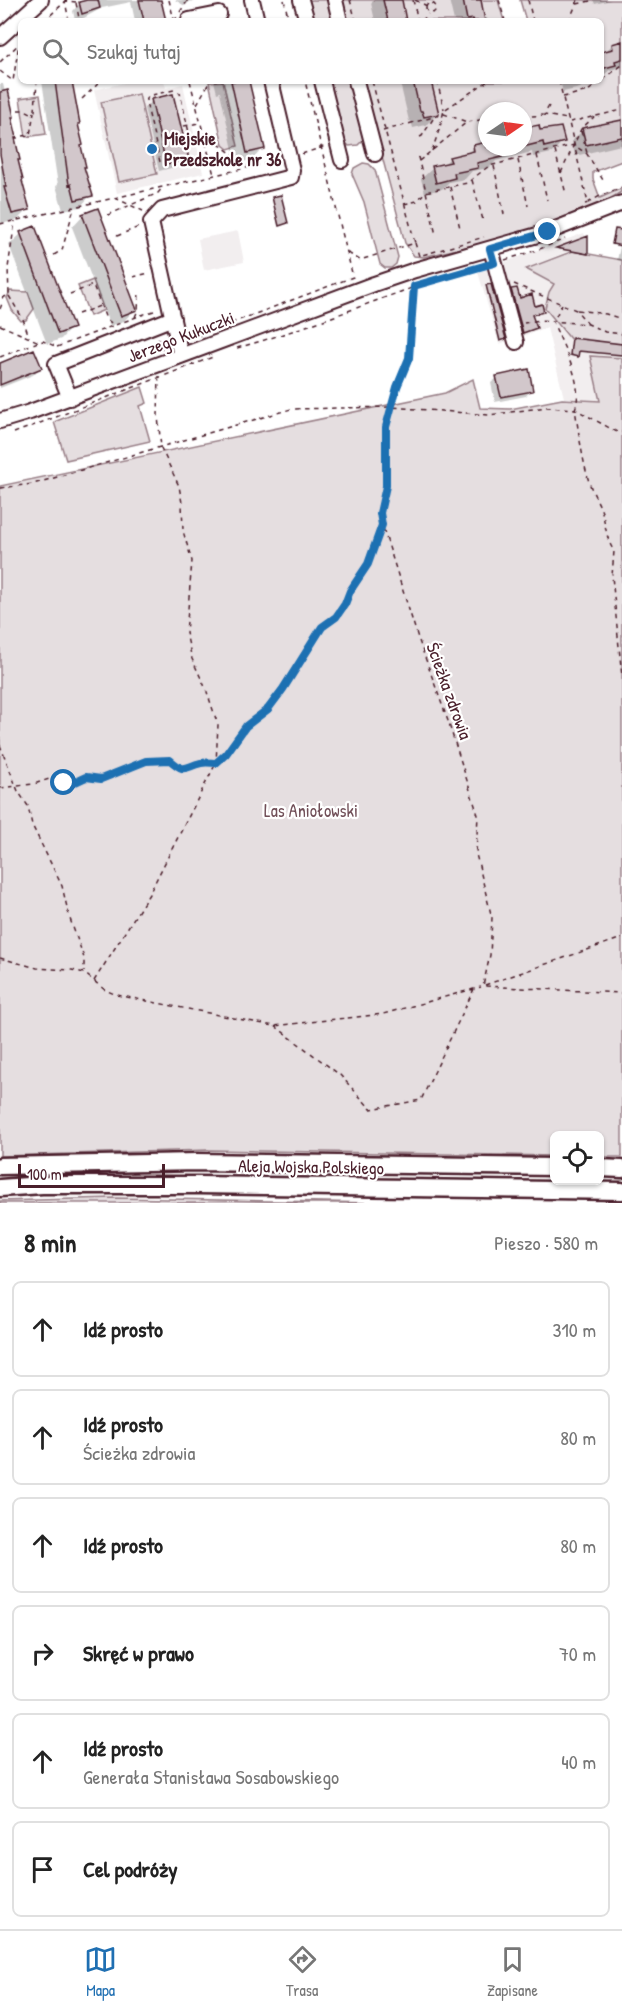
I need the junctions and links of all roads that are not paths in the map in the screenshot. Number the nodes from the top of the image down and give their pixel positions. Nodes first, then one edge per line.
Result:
1 (41, 0) edge
2 (252, 0) edge
3 (301, 0) edge
4 (335, 0) edge
5 (219, 14) dead end
6 (21, 18) edge
7 (199, 18) edge
8 (256, 18) edge
9 (305, 18) edge
10 (339, 18) edge
11 (18, 21) edge
12 (0, 37) edge
13 (273, 84) edge
14 (323, 84) edge
15 (357, 84) edge
16 (375, 154) dead end
17 (342, 160) dead end
18 (622, 203) edge
19 (492, 249) junction
20 (171, 313) junction
21 (516, 342) dead end
22 (180, 350) junction
23 (70, 398) junction
24 (0, 421) edge
25 (0, 1166) edge
26 (550, 1167) edge
27 (604, 1168) edge
28 (622, 1168) edge
29 (0, 1188) edge
30 (622, 1191) edge

1 - 6 street
2 - 8 street
3 - 9 street
4 - 10 street
5 - 7 street
11 - 12 street
13 - 20 street
14 - 17 street
15 - 16 street
18 - 19 street, Jerzego Kukuczki
19 - 21 street
19 - 22 street, Jerzego Kukuczki
20 - 22 street
20 - 23 street
22 - 23 street, Jerzego Kukuczki
23 - 24 street, Jerzego Kukuczki
25 - 26 main road, Aleja Wojska Polskiego
27 - 28 main road
29 - 30 main road, Aleja Wojska Polskiego

